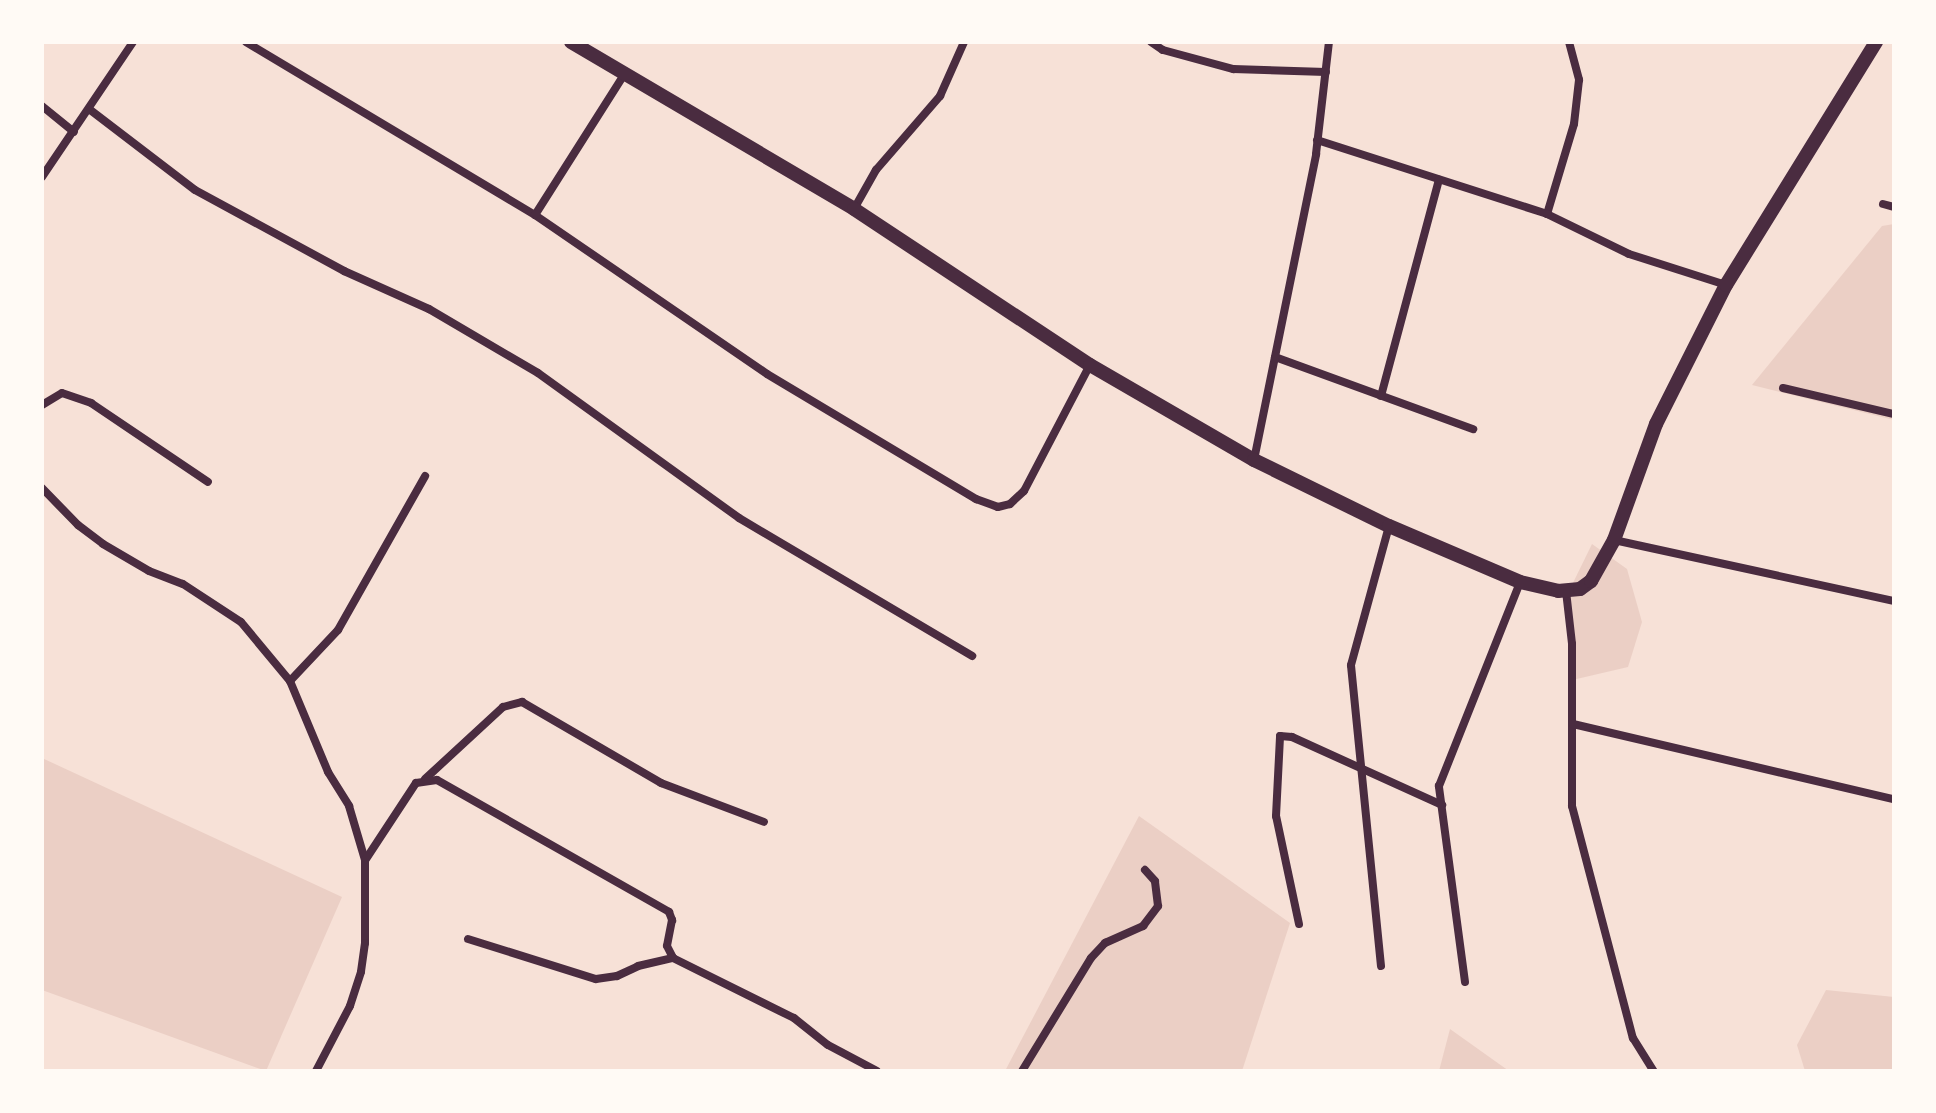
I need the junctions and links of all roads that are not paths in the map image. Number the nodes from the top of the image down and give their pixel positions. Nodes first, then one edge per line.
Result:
1 (133, 42) edge
2 (246, 42) edge
3 (571, 42) edge
4 (964, 42) edge
5 (1151, 42) edge
6 (1329, 42) edge
7 (1569, 42) edge
8 (1876, 42) edge
9 (1326, 72) junction
10 (625, 73) junction
11 (42, 106) edge
12 (89, 109) junction
13 (74, 132) junction
14 (1317, 140) junction
15 (42, 177) edge
16 (1439, 180) junction
17 (1883, 204) dead end
18 (1894, 207) edge
19 (854, 209) junction
20 (1547, 214) junction
21 (535, 215) junction
22 (1726, 285) junction
23 (1275, 357) junction
24 (1090, 365) junction
25 (1783, 388) dead end
26 (1381, 396) junction
27 (42, 405) edge
28 (1894, 414) edge
29 (1473, 429) dead end
30 (1254, 460) junction
31 (425, 476) dead end
32 (208, 482) dead end
33 (42, 488) edge
34 (1389, 526) junction
35 (1614, 540) junction
36 (1520, 582) junction
37 (1566, 591) junction
38 (1894, 601) edge
39 (972, 656) dead end
40 (290, 681) junction
41 (1573, 724) junction
42 (1361, 766) junction
43 (425, 779) junction
44 (1894, 799) edge
45 (1442, 805) junction
46 (764, 822) dead end
47 (365, 860) junction
48 (1145, 870) dead end
49 (1299, 924) dead end
50 (468, 939) dead end
51 (673, 958) junction
52 (1381, 966) dead end
53 (1465, 982) dead end
54 (316, 1071) edge
55 (877, 1071) edge
56 (1022, 1071) edge
57 (1654, 1071) edge

1 - 12 street
2 - 21 street
3 - 10 street
4 - 19 street
5 - 9 street
6 - 9 street
7 - 20 street
8 - 22 street
9 - 14 street
10 - 19 street
10 - 21 street
11 - 13 street
12 - 13 street
12 - 39 street
13 - 15 street
14 - 16 street
14 - 23 street
16 - 20 street
16 - 26 street
17 - 18 street
19 - 24 street
20 - 22 street
21 - 24 street
22 - 35 street
23 - 26 street
23 - 30 street
24 - 30 street
25 - 28 street
26 - 29 street
27 - 32 street
30 - 34 street
31 - 40 street
33 - 40 street
34 - 36 street
34 - 42 street
35 - 37 street
35 - 38 street
36 - 37 street
36 - 45 street
37 - 41 street
40 - 47 street
41 - 44 street
41 - 57 street
42 - 45 street
42 - 49 street
42 - 52 street
43 - 46 street
43 - 47 street
43 - 51 street
45 - 53 street
47 - 54 street
48 - 56 street
50 - 51 street
51 - 55 street

